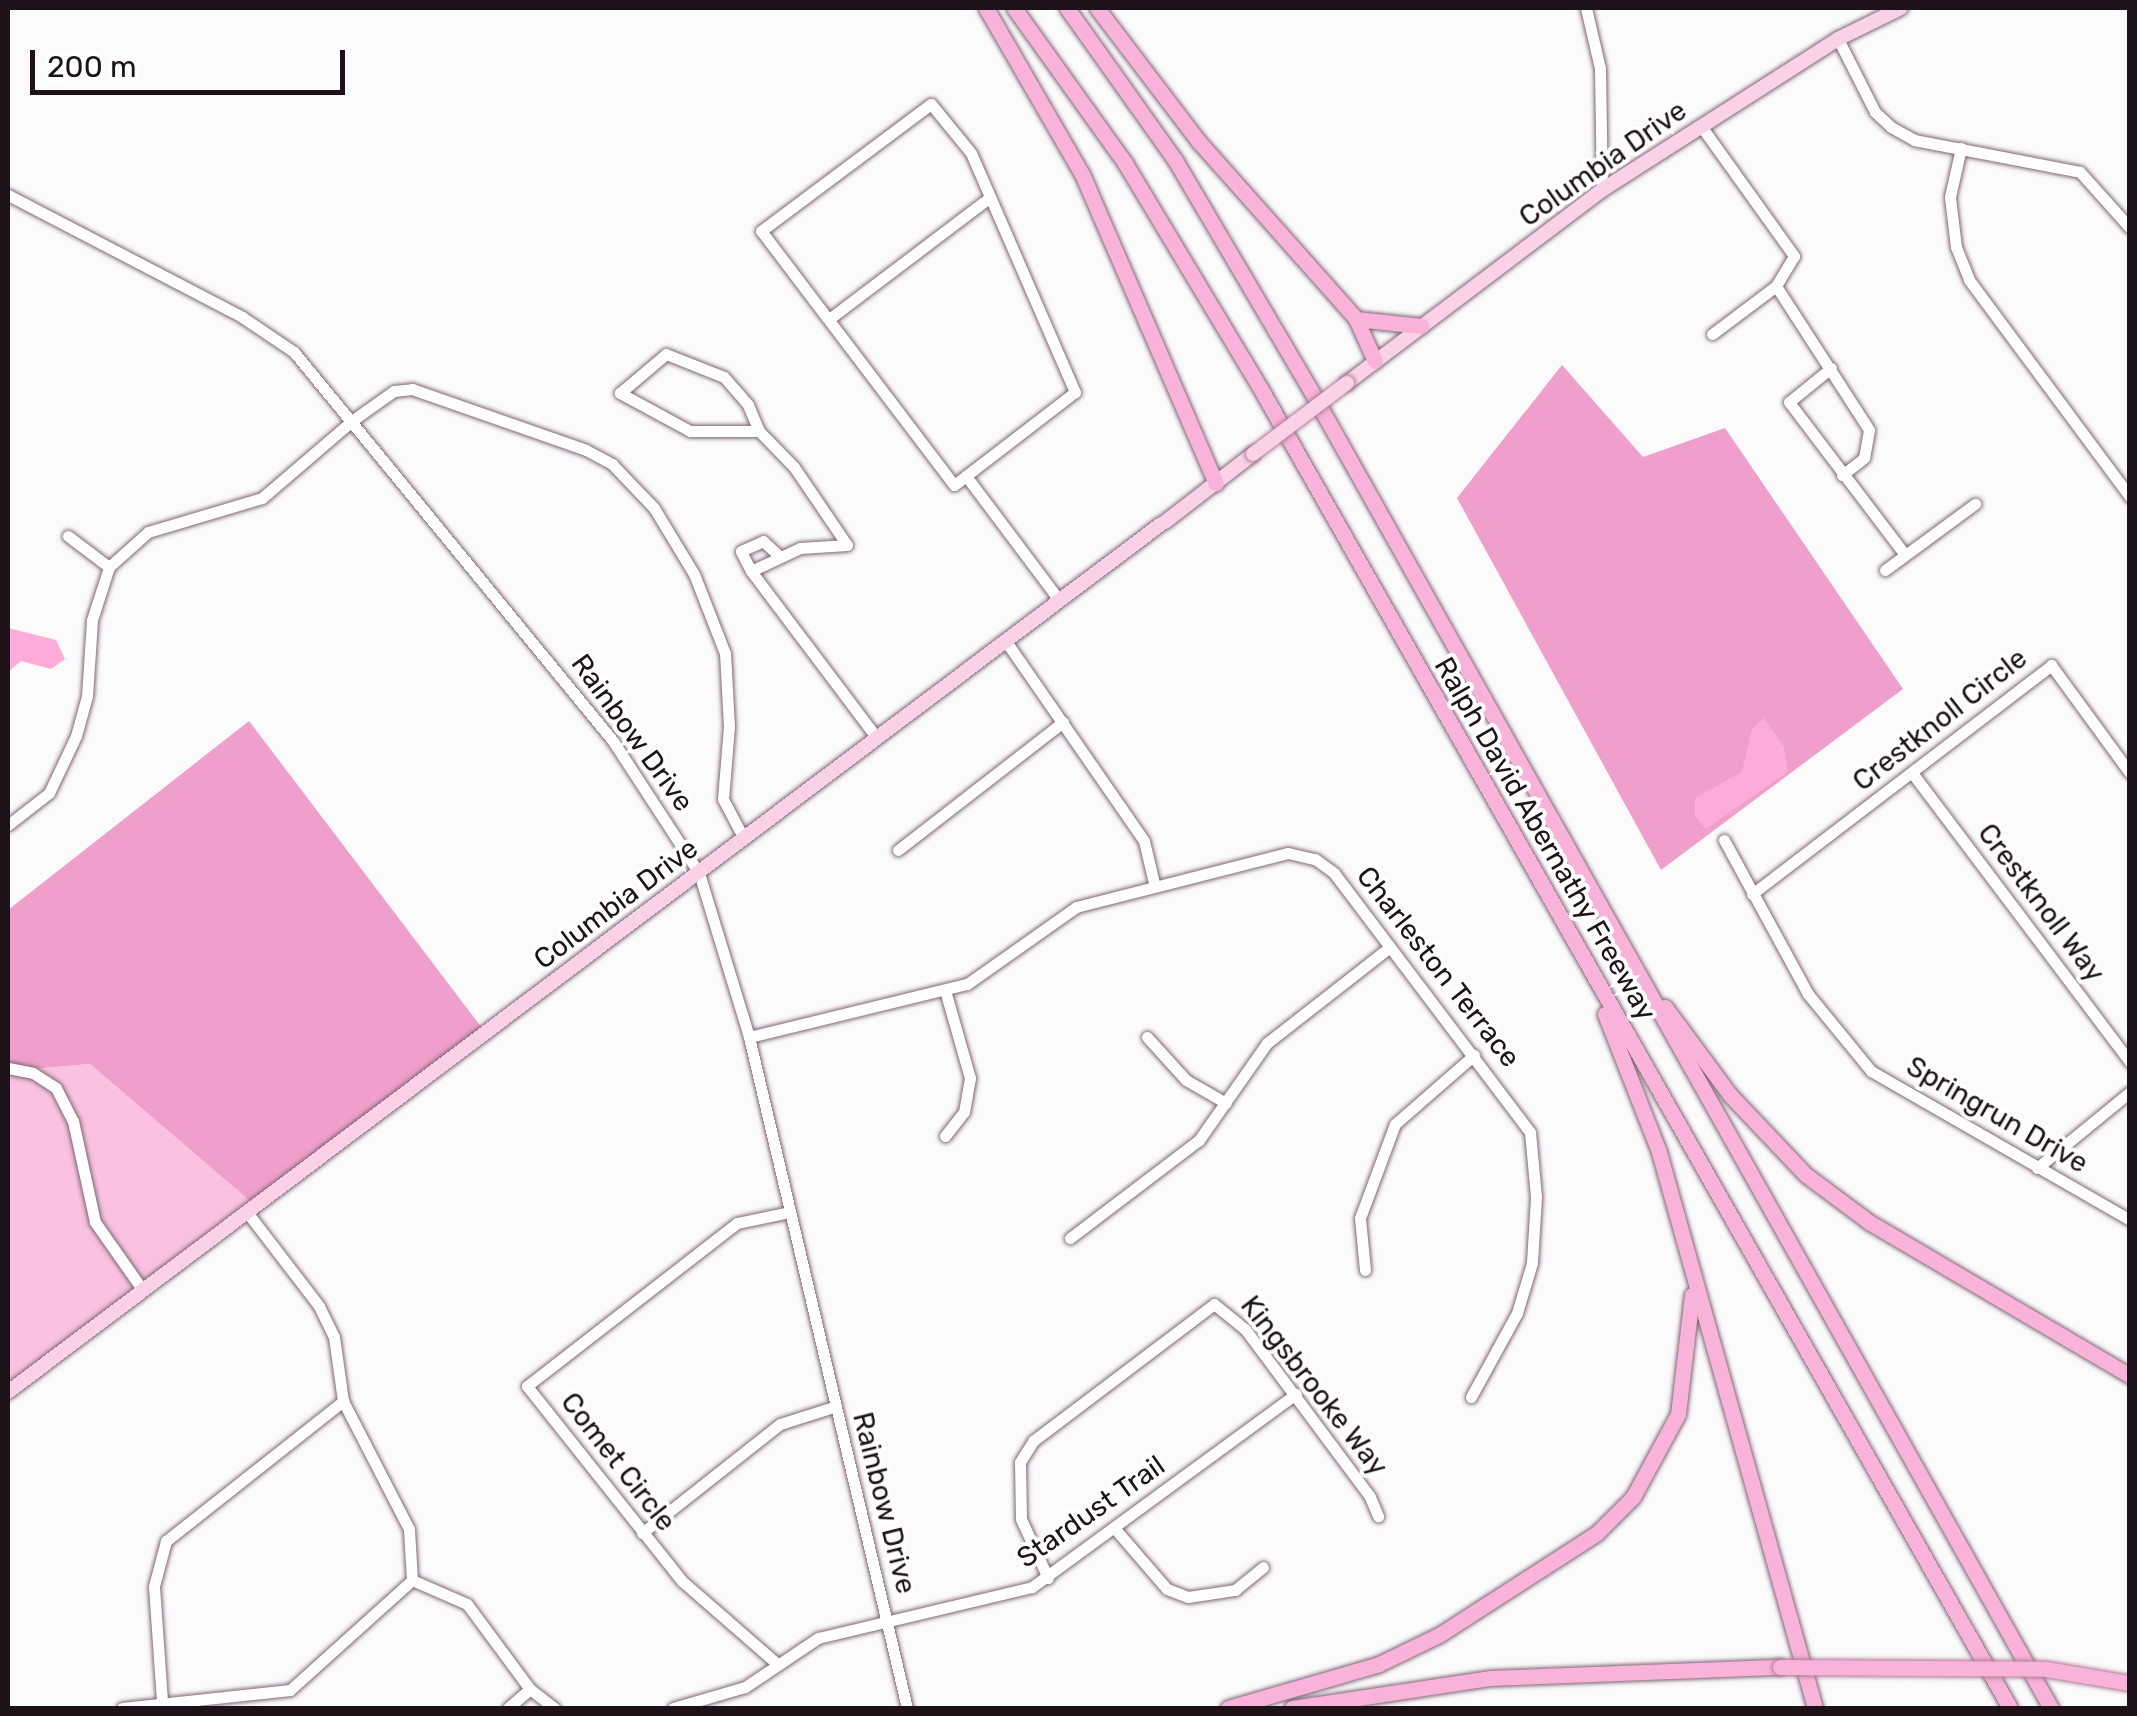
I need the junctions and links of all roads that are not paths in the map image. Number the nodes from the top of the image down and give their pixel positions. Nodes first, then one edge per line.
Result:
1 (986, 8) edge
2 (1014, 8) edge
3 (1067, 8) edge
4 (1097, 8) edge
5 (1586, 8) edge
6 (1900, 8) edge
7 (1838, 39) junction
8 (1701, 126) junction
9 (1961, 148) junction
10 (1602, 190) junction
11 (8, 195) edge
12 (989, 198) junction
13 (2130, 228) edge
14 (1776, 286) junction
15 (1356, 319) junction
16 (828, 320) junction
17 (1422, 326) junction
18 (1712, 334) dead end
19 (1375, 361) junction
20 (1831, 368) junction
21 (352, 420) junction
22 (759, 431) junction
23 (966, 476) junction
24 (1842, 476) junction
25 (1216, 484) junction
26 (2130, 497) edge
27 (1975, 504) dead end
28 (68, 536) dead end
29 (778, 555) junction
30 (1905, 555) junction
31 (108, 567) junction
32 (1885, 570) dead end
33 (751, 571) junction
34 (1059, 600) junction
35 (1005, 640) junction
36 (1064, 722) junction
37 (876, 736) junction
38 (2130, 773) edge
39 (1912, 774) junction
40 (1490, 793) junction
41 (8, 826) edge
42 (743, 838) junction
43 (1724, 840) dead end
44 (898, 850) dead end
45 (699, 873) junction
46 (1154, 883) junction
47 (1752, 894) junction
48 (1390, 947) junction
49 (1627, 956) junction
50 (945, 990) junction
51 (1147, 1036) dead end
52 (749, 1037) junction
53 (1474, 1054) junction
54 (2130, 1062) edge
55 (8, 1068) edge
56 (2130, 1092) edge
57 (1226, 1104) junction
58 (945, 1136) dead end
59 (2037, 1168) junction
60 (246, 1212) junction
61 (790, 1212) junction
62 (2130, 1220) edge
63 (1070, 1238) dead end
64 (1686, 1251) junction
65 (1366, 1270) dead end
66 (142, 1289) junction
67 (2130, 1376) edge
68 (8, 1392) edge
69 (1296, 1394) junction
70 (1471, 1397) dead end
71 (343, 1401) junction
72 (834, 1407) junction
73 (1378, 1516) dead end
74 (1116, 1530) junction
75 (642, 1533) junction
76 (1263, 1567) dead end
77 (1048, 1578) junction
78 (412, 1580) junction
79 (887, 1618) junction
80 (775, 1662) junction
81 (2130, 1683) edge
82 (530, 1689) junction
83 (162, 1701) junction
84 (122, 1708) edge
85 (508, 1708) edge
86 (554, 1708) edge
87 (673, 1708) edge
88 (906, 1708) edge
89 (1228, 1708) edge
90 (1292, 1708) edge
91 (1815, 1708) edge
92 (2010, 1708) edge
93 (2051, 1708) edge

1 - 25 highway
2 - 40 highway, Ralph David Abernathy Freeway
3 - 49 highway, Ralph David Abernathy Freeway
4 - 15 highway
5 - 10 street
6 - 7 main road, Columbia Drive
7 - 8 main road, Columbia Drive
7 - 9 street
8 - 10 main road, Columbia Drive
8 - 14 street
9 - 13 street
9 - 26 street
10 - 17 main road, Columbia Drive
11 - 21 street, Rainbow Drive
12 - 16 street
12 - 16 street
12 - 23 street
14 - 18 street
14 - 20 street
15 - 17 highway
15 - 19 highway
16 - 23 street
17 - 19 main road, Columbia Drive
19 - 25 main road, Columbia Drive, bridge
20 - 24 street
20 - 24 street
21 - 31 street
21 - 42 street
21 - 45 street, Rainbow Drive
22 - 22 street
22 - 29 street
23 - 34 street
24 - 30 street
25 - 34 main road, Columbia Drive
27 - 30 street
28 - 31 street
29 - 33 street
29 - 33 street
30 - 32 street
31 - 41 street
33 - 37 street
34 - 35 main road, Columbia Drive
35 - 36 street
35 - 37 main road, Columbia Drive
36 - 44 street
36 - 46 street
37 - 42 main road, Columbia Drive
38 - 39 street, Crestknoll Circle
39 - 47 street, Crestknoll Circle
39 - 54 street, Crestknoll Way
40 - 64 highway
40 - 92 highway, Ralph David Abernathy Freeway
42 - 45 main road, Columbia Drive
43 - 47 street, Springrun Drive
45 - 52 street, Rainbow Drive
45 - 60 main road, Columbia Drive
46 - 48 street, Charleston Terrace
46 - 50 street, Charleston Terrace
47 - 59 street, Springrun Drive
48 - 53 street, Charleston Terrace
48 - 57 street
49 - 67 highway
49 - 93 highway, Ralph David Abernathy Freeway
50 - 52 street, Charleston Terrace
50 - 58 street
51 - 57 street
52 - 61 street, Rainbow Drive
53 - 65 street
53 - 70 street, Charleston Terrace
55 - 66 street
56 - 59 street
57 - 63 street
59 - 62 street, Springrun Drive
60 - 66 main road, Columbia Drive
60 - 71 street
61 - 72 street, Rainbow Drive
61 - 75 street, Comet Circle
64 - 89 highway
64 - 91 highway
66 - 68 main road, Columbia Drive
69 - 73 street, Kingsbrooke Way
69 - 74 street, Stardust Trail
69 - 77 street, Kingsbrooke Way
71 - 78 street
71 - 83 street
72 - 75 street
72 - 79 street, Rainbow Drive
74 - 76 street
74 - 77 street, Stardust Trail
75 - 80 street, Comet Circle
77 - 79 street, Stardust Trail
78 - 82 street
78 - 83 street
79 - 80 street, Stardust Trail
79 - 88 street, Rainbow Drive
80 - 87 street, Stardust Trail
81 - 90 highway, bridge
82 - 85 street
82 - 86 street
83 - 84 street

